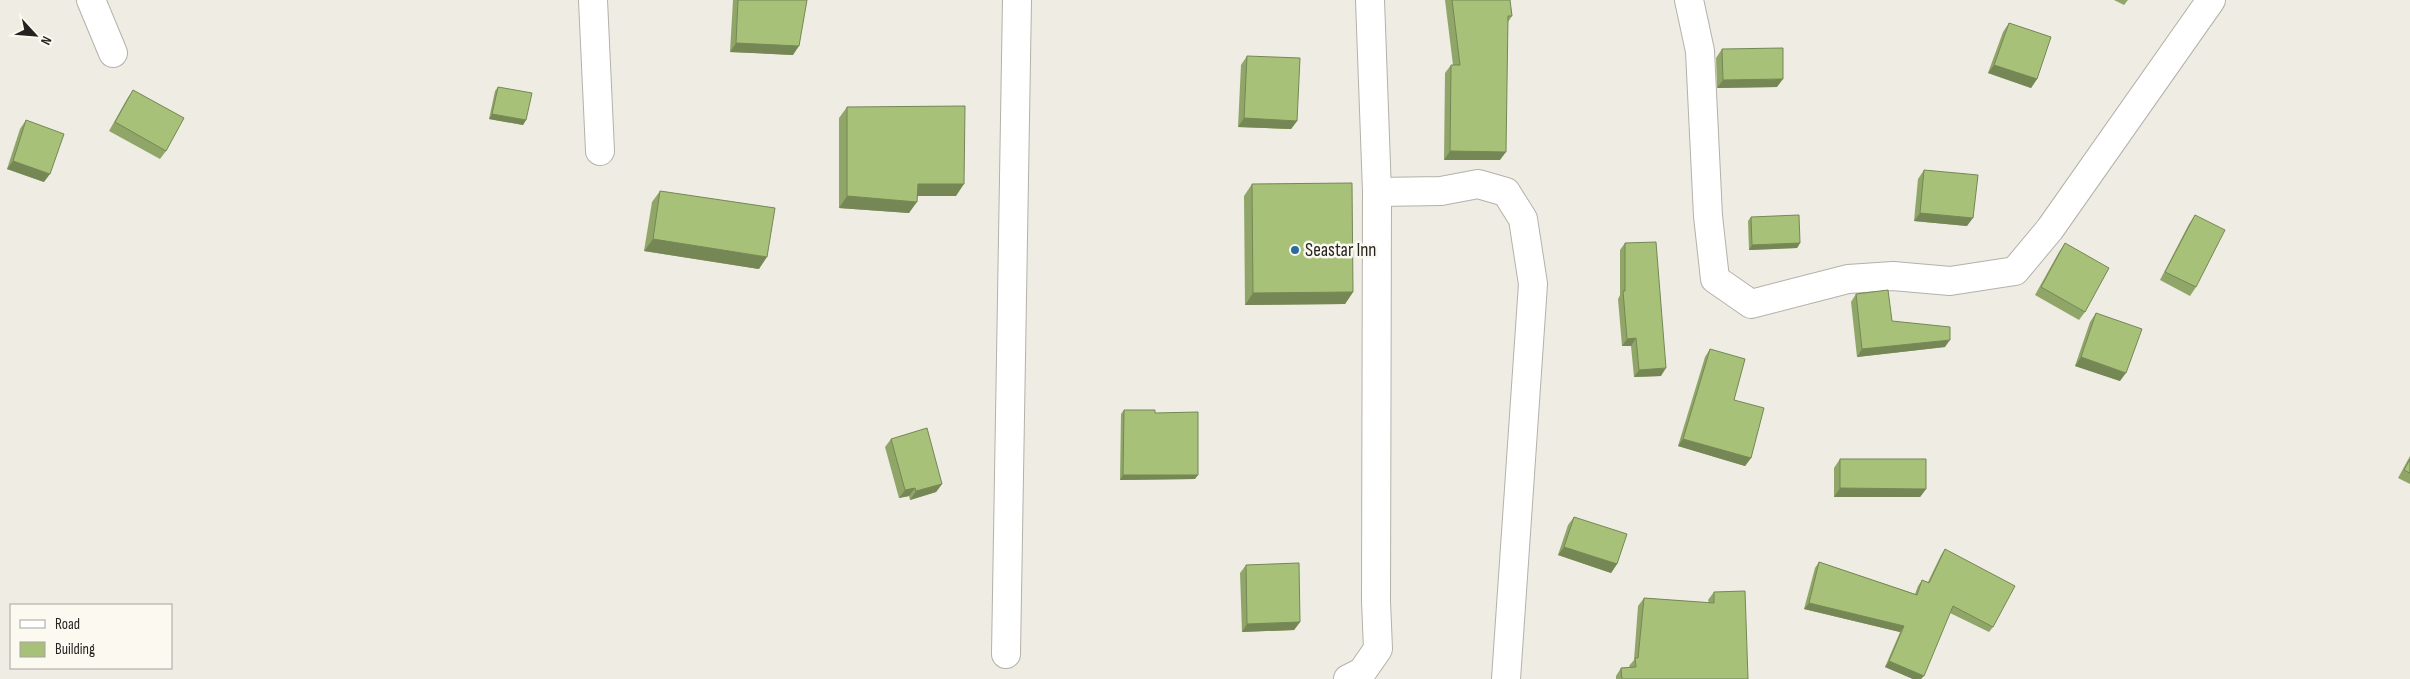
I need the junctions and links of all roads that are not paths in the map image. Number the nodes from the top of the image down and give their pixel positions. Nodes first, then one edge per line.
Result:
1 (91, 0) edge
2 (593, 0) edge
3 (1017, 0) edge
4 (1370, 0) edge
5 (1689, 0) edge
6 (2211, 0) edge
7 (114, 53) dead end
8 (600, 151) dead end
9 (1377, 192) junction
10 (1006, 654) dead end
11 (1348, 679) edge
12 (1506, 679) edge

1 - 7 street
2 - 8 street
3 - 10 street
4 - 9 street
5 - 6 street
9 - 11 street
9 - 12 street

